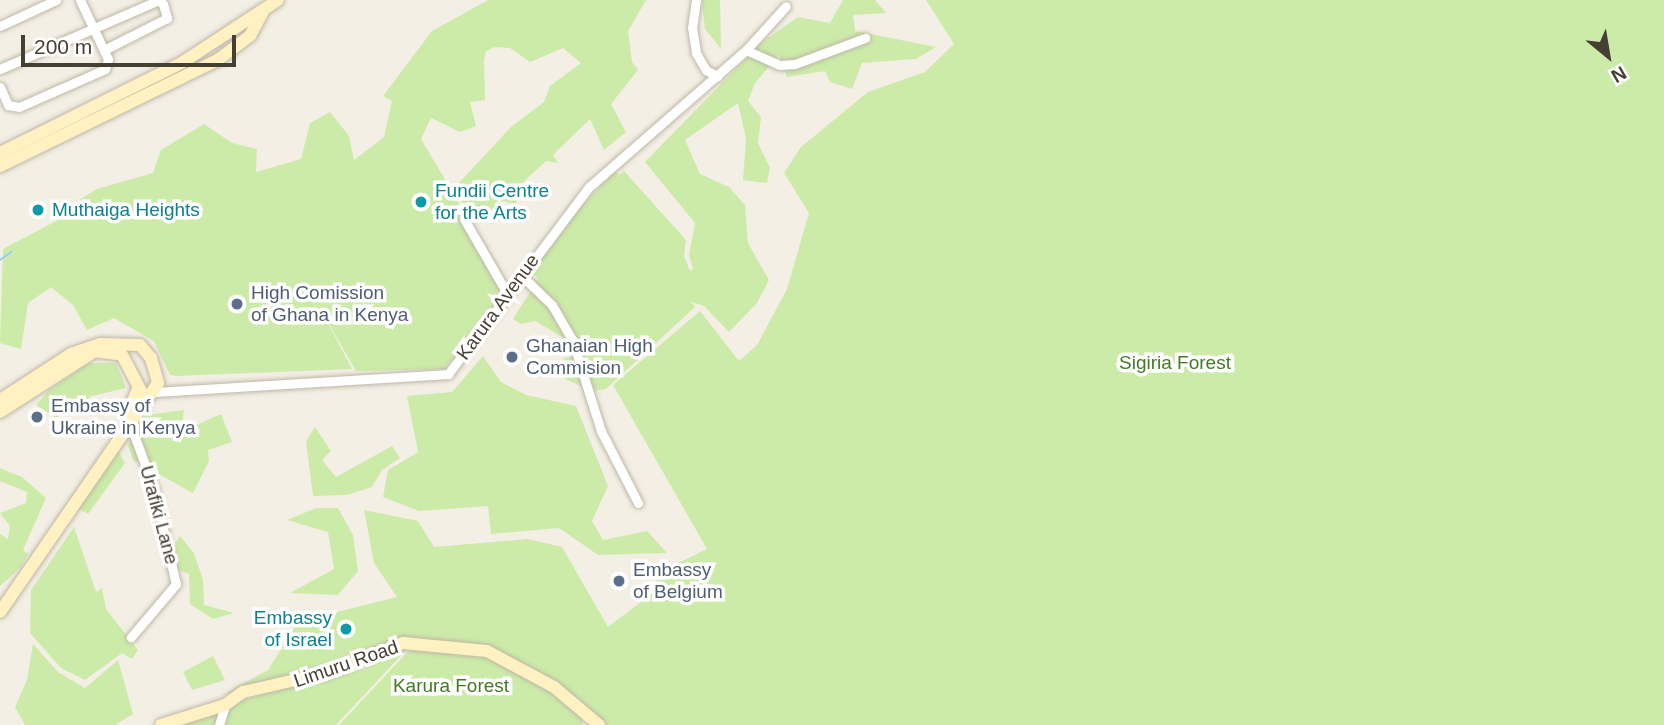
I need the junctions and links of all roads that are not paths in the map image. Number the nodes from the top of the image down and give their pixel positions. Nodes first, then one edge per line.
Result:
1 (56, 0) edge
2 (80, 0) edge
3 (278, 0) edge
4 (696, 0) edge
5 (786, 6) dead end
6 (263, 13) junction
7 (0, 26) edge
8 (93, 28) junction
9 (865, 38) dead end
10 (104, 50) junction
11 (743, 53) junction
12 (0, 69) edge
13 (717, 76) junction
14 (0, 88) edge
15 (0, 153) edge
16 (0, 166) edge
17 (464, 219) dead end
18 (521, 275) junction
19 (508, 295) junction
20 (149, 386) junction
21 (0, 400) edge
22 (0, 412) edge
23 (129, 421) junction
24 (638, 503) dead end
25 (0, 603) edge
26 (0, 612) edge
27 (131, 637) dead end
28 (225, 705) junction
29 (595, 724) edge
30 (161, 725) edge
31 (219, 725) edge

1 - 7 street
2 - 8 street
3 - 6 main road
4 - 13 street
5 - 11 street, Karura Avenue
6 - 15 main road
6 - 16 main road
8 - 10 street
8 - 10 street
8 - 12 street
9 - 11 street
10 - 14 street
11 - 13 street, Karura Avenue
13 - 18 street, Karura Avenue
17 - 19 street
18 - 19 street, Karura Avenue
18 - 24 street
19 - 20 street, Karura Avenue
20 - 21 main road
20 - 22 main road
20 - 23 main road
20 - 25 main road
23 - 26 main road
23 - 27 street, Urafiki Lane
28 - 29 main road, Limuru Road
28 - 30 main road, Limuru Road
28 - 31 street

